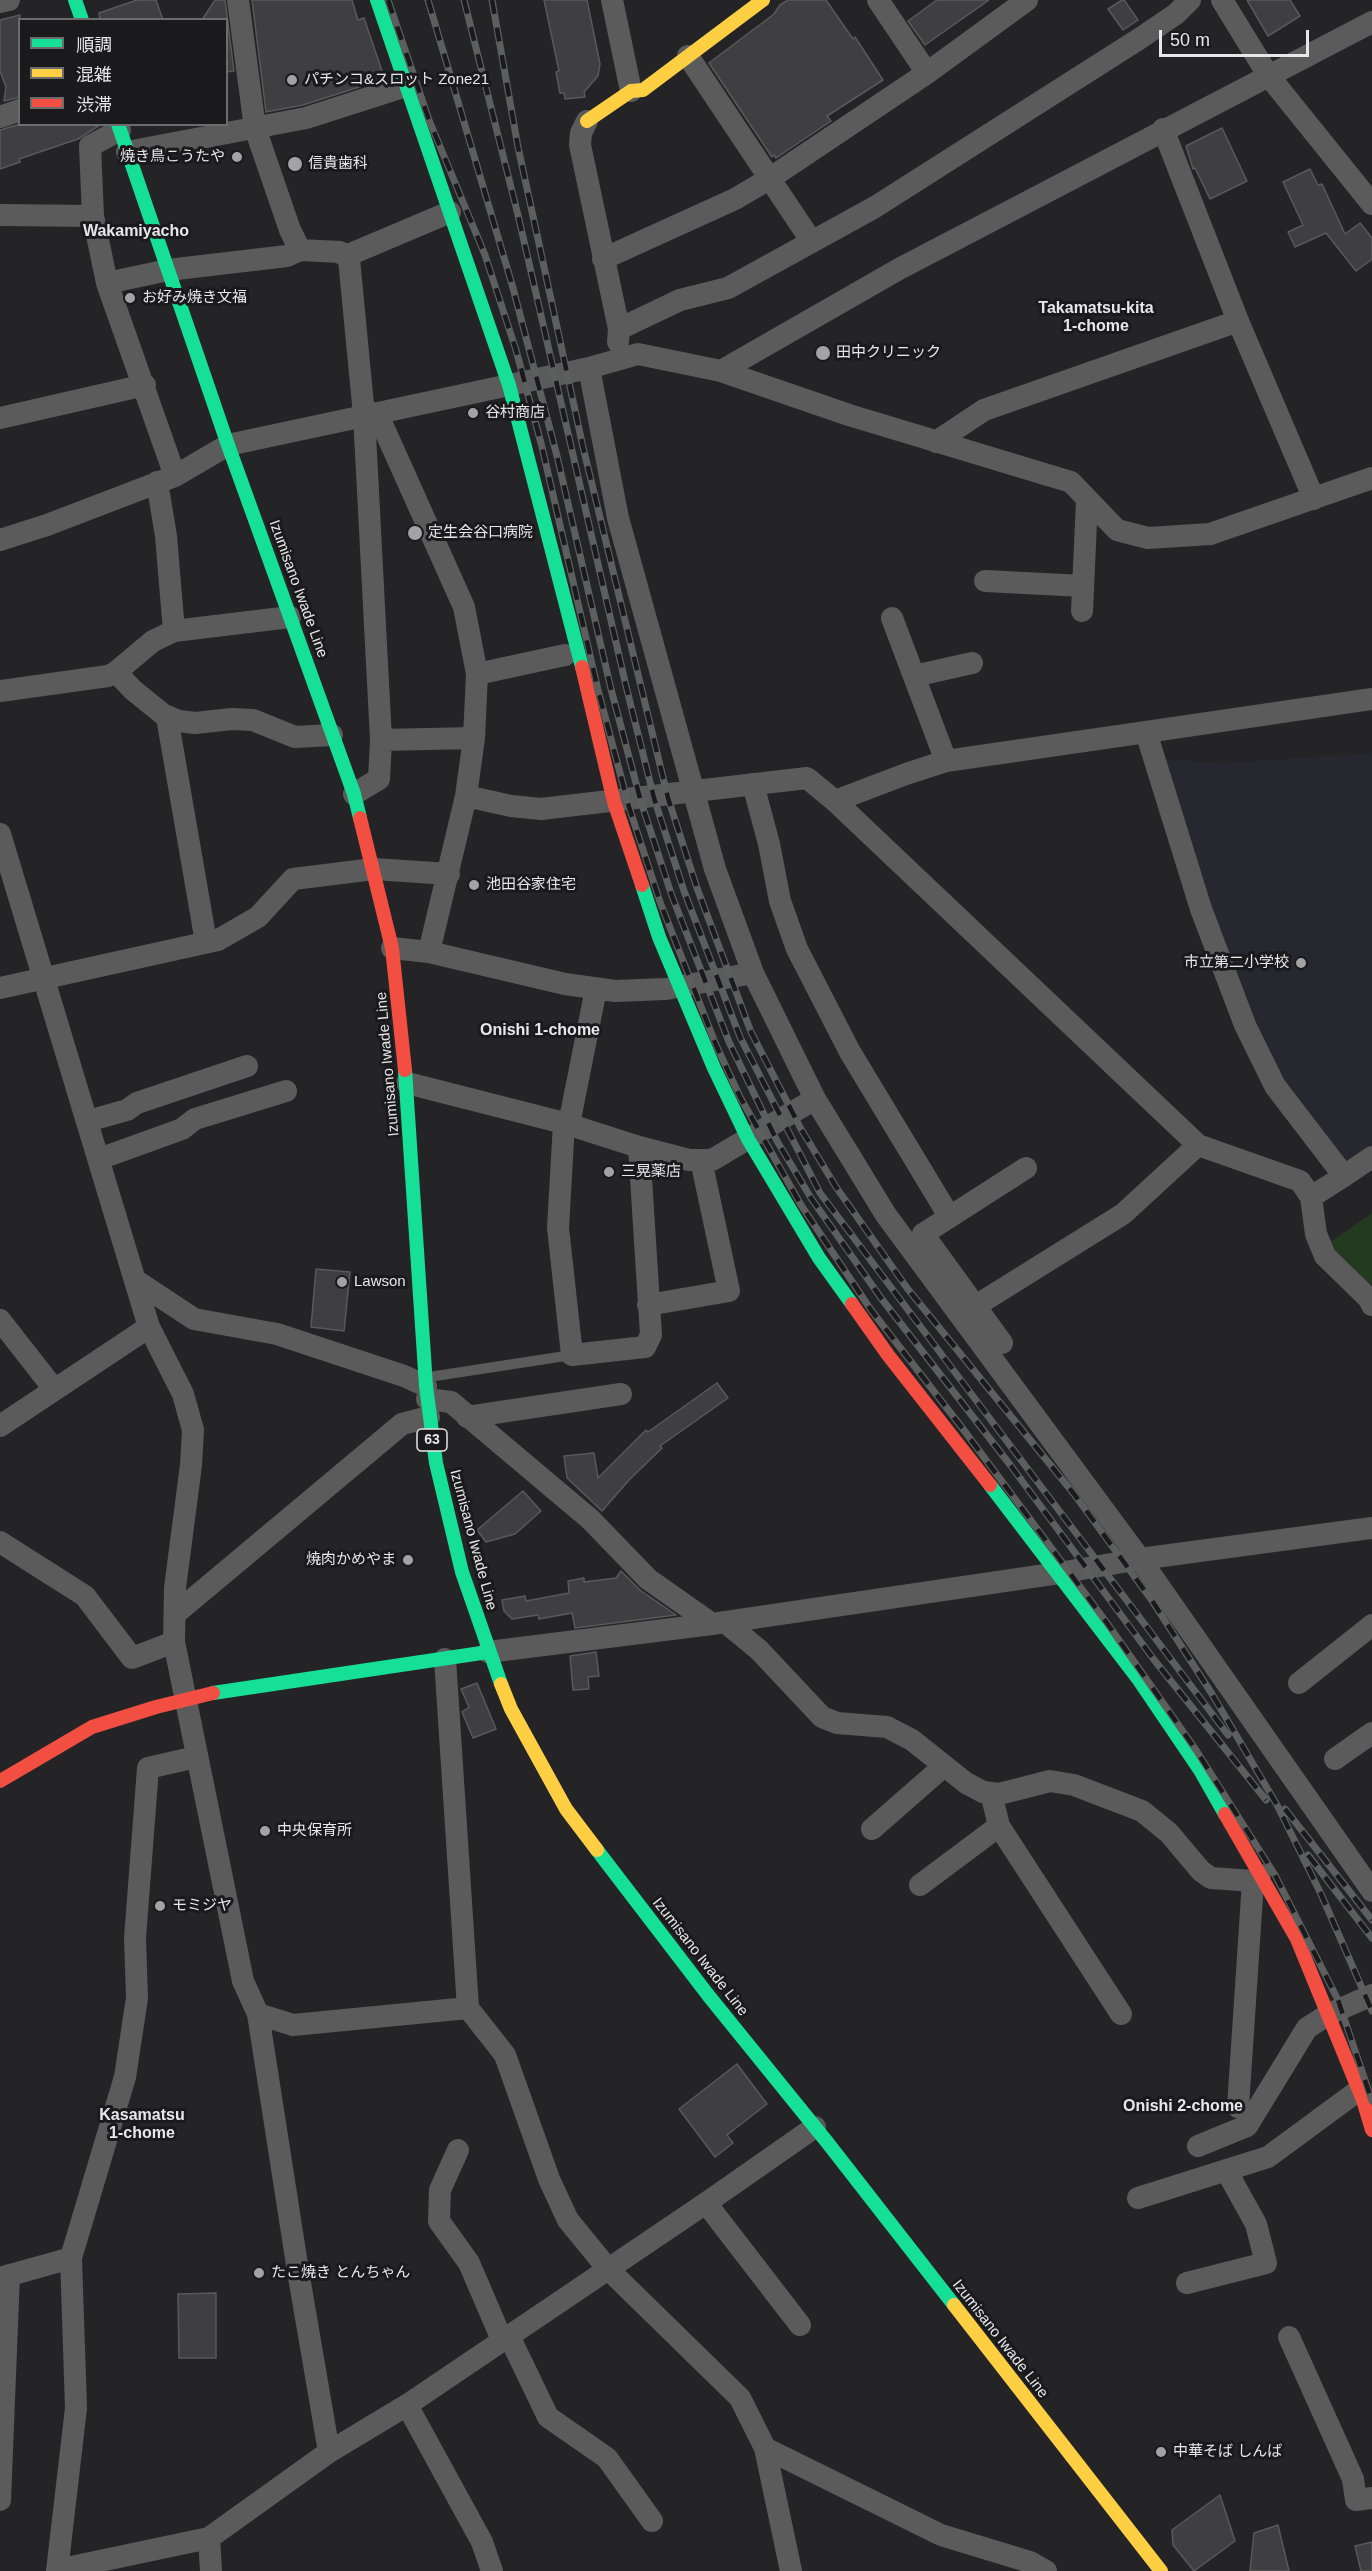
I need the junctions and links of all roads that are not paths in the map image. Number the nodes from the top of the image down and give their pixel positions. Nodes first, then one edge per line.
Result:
1 (9, 0) edge
2 (75, 0) edge
3 (238, 0) edge
4 (377, 0) edge
5 (612, 0) edge
6 (763, 0) edge
7 (878, 0) edge
8 (1027, 0) edge
9 (1190, 0) edge
10 (1222, 0) edge
11 (0, 2) edge
12 (81, 18) edge
13 (1372, 21) edge
14 (688, 56) junction
15 (927, 72) junction
16 (1268, 75) junction
17 (405, 86) junction
18 (631, 91) junction
19 (18, 111) edge
20 (0, 117) edge
21 (587, 120) joint
22 (119, 127) edge
23 (255, 128) junction
24 (1163, 129) junction
25 (127, 152) junction
26 (769, 179) junction
27 (1372, 204) edge
28 (450, 212) junction
29 (0, 215) edge
30 (93, 216) junction
31 (812, 242) junction
32 (300, 250) junction
33 (346, 256) junction
34 (603, 259) junction
35 (168, 270) junction
36 (107, 283) junction
37 (1238, 321) junction
38 (619, 329) junction
39 (616, 360) junction
40 (589, 368) junction
41 (721, 371) junction
42 (145, 385) junction
43 (510, 385) junction
44 (370, 414) junction
45 (0, 418) edge
46 (936, 442) junction
47 (228, 445) junction
48 (1372, 478) edge
49 (166, 479) junction
50 (1314, 499) junction
51 (1087, 500) junction
52 (0, 540) edge
53 (985, 581) dead end
54 (1083, 586) junction
55 (1082, 611) dead end
56 (290, 617) junction
57 (892, 618) dead end
58 (174, 631) junction
59 (565, 655) dead end
60 (972, 663) dead end
61 (116, 672) junction
62 (477, 674) junction
63 (914, 676) junction
64 (0, 691) edge
65 (1372, 699) edge
66 (168, 717) junction
67 (1146, 732) junction
68 (333, 735) junction
69 (474, 738) junction
70 (381, 740) junction
71 (946, 761) junction
72 (753, 784) junction
73 (693, 791) junction
74 (354, 794) junction
75 (466, 796) junction
76 (835, 801) junction
77 (614, 802) junction
78 (0, 834) edge
79 (374, 869) junction
80 (449, 874) junction
81 (206, 942) junction
82 (392, 948) junction
83 (429, 952) junction
84 (753, 973) junction
85 (42, 977) junction
86 (681, 986) junction
87 (0, 988) edge
88 (596, 989) junction
89 (247, 1066) dead end
90 (408, 1083) junction
91 (286, 1091) dead end
92 (815, 1099) junction
93 (88, 1121) junction
94 (566, 1124) junction
95 (748, 1139) junction
96 (1198, 1145) junction
97 (639, 1148) junction
98 (1372, 1157) edge
99 (99, 1159) junction
100 (701, 1160) junction
101 (1026, 1168) dead end
102 (1344, 1176) junction
103 (1311, 1197) junction
104 (949, 1215) junction
105 (135, 1280) junction
106 (648, 1305) junction
107 (1372, 1305) edge
108 (968, 1311) junction
109 (0, 1320) edge
110 (149, 1327) junction
111 (1002, 1343) dead end
112 (572, 1355) junction
113 (54, 1389) junction
114 (621, 1394) dead end
115 (427, 1395) junction
116 (467, 1417) junction
117 (0, 1425) edge
118 (1372, 1528) edge
119 (0, 1542) edge
120 (1140, 1559) junction
121 (1059, 1573) junction
122 (175, 1614) junction
123 (718, 1623) junction
124 (1372, 1625) edge
125 (174, 1642) junction
126 (488, 1652) junction
127 (445, 1659) junction
128 (1299, 1683) dead end
129 (185, 1699) junction
130 (1372, 1732) edge
131 (196, 1758) junction
132 (1335, 1759) dead end
133 (944, 1766) junction
134 (0, 1781) edge
135 (991, 1793) junction
136 (999, 1826) junction
137 (872, 1829) dead end
138 (1256, 1878) junction
139 (920, 1885) dead end
140 (1372, 1891) edge
141 (1372, 1995) edge
142 (468, 2008) junction
143 (258, 2014) junction
144 (1121, 2014) dead end
145 (1329, 2014) junction
146 (1359, 2090) junction
147 (1238, 2107) dead end
148 (815, 2127) junction
149 (1372, 2130) edge
150 (1198, 2146) dead end
151 (458, 2150) dead end
152 (1226, 2170) junction
153 (1138, 2198) dead end
154 (706, 2203) junction
155 (71, 2260) junction
156 (608, 2269) junction
157 (4, 2277) edge
158 (1186, 2283) dead end
159 (800, 2325) dead end
160 (1288, 2337) dead end
161 (506, 2338) junction
162 (407, 2404) junction
163 (765, 2448) junction
164 (329, 2452) junction
165 (1372, 2498) edge
166 (0, 2500) edge
167 (652, 2521) dead end
168 (209, 2538) junction
169 (57, 2571) edge
170 (211, 2571) edge
171 (492, 2571) edge
172 (791, 2571) edge
173 (1046, 2571) edge
174 (1161, 2571) edge

1 - 11 street
2 - 12 street
3 - 23 street
4 - 17 street
5 - 18 street
6 - 14 street
7 - 15 street
8 - 15 street
9 - 31 street
10 - 16 street
13 - 16 street
14 - 18 street
14 - 26 street
15 - 26 street
16 - 24 street
16 - 27 street
17 - 23 street
17 - 28 street
18 - 21 street
19 - 20 street
21 - 34 street
22 - 25 street, Izumisano Iwade Line / 63
22 - 30 street
23 - 25 street
23 - 32 street
24 - 37 street
24 - 41 street
25 - 35 street, Izumisano Iwade Line / 63
26 - 31 street
26 - 34 street
28 - 33 street
28 - 43 street
29 - 30 street
30 - 36 street
31 - 38 street
32 - 33 street
32 - 35 street
33 - 44 street
34 - 38 street
35 - 36 street
35 - 47 street, Izumisano Iwade Line / 63
36 - 42 street
37 - 46 street
37 - 50 street
38 - 39 street
39 - 40 street
39 - 41 street
40 - 43 street
40 - 73 street
41 - 46 street
42 - 45 street
42 - 49 street
43 - 44 street
43 - 77 street
44 - 47 street
44 - 62 street
44 - 70 street
46 - 51 street
47 - 49 street
47 - 56 street, Izumisano Iwade Line / 63
48 - 50 street
49 - 52 street
49 - 58 street
50 - 51 street
51 - 54 street
53 - 54 street
54 - 55 street
56 - 58 street
56 - 68 street, Izumisano Iwade Line / 63
57 - 63 street
58 - 61 street
59 - 62 street
60 - 63 street
61 - 64 street
61 - 66 street
62 - 69 street
63 - 71 street
65 - 67 street
66 - 68 street
66 - 81 street
67 - 71 street
67 - 102 street
68 - 74 street, Izumisano Iwade Line / 63
69 - 70 street
69 - 75 street
70 - 74 street
71 - 76 street
72 - 73 street
72 - 76 street
72 - 104 street
73 - 77 street
73 - 84 street
74 - 79 street, Izumisano Iwade Line / 63
75 - 77 street
75 - 80 street
76 - 96 street
77 - 86 street
78 - 85 street
79 - 80 street
79 - 81 street
79 - 82 street, Izumisano Iwade Line / 63
80 - 83 street
81 - 85 street
82 - 83 street
82 - 90 street, Izumisano Iwade Line / 63
83 - 88 street
84 - 86 street
84 - 92 street
85 - 87 street
85 - 93 street
86 - 88 street
86 - 95 street
88 - 94 street
89 - 93 street
90 - 94 street
90 - 115 street, Izumisano Iwade Line / 63
91 - 99 street
92 - 95 street
92 - 108 street
93 - 99 street
94 - 97 street
94 - 112 street
95 - 100 street
95 - 121 street
96 - 103 street
96 - 108 street
97 - 100 street
97 - 106 street
98 - 102 street
99 - 105 street
100 - 106 street
101 - 104 street
102 - 103 street
103 - 107 street
104 - 108 street
105 - 110 street
105 - 115 street
106 - 112 street
108 - 111 street
108 - 120 street
109 - 113 street
110 - 113 street
110 - 122 street
112 - 115 lane
113 - 117 street
114 - 116 street
115 - 116 street
115 - 122 street
115 - 126 street, Izumisano Iwade Line / 63
116 - 123 street
118 - 120 street
119 - 125 street
120 - 121 street
120 - 140 street
121 - 123 street
121 - 138 street
122 - 125 street
123 - 126 street
123 - 133 street
124 - 128 street
125 - 129 street
126 - 127 street
126 - 148 street, Izumisano Iwade Line / 63
127 - 129 street
127 - 142 street
129 - 131 street
129 - 134 street
130 - 132 street
131 - 143 street
131 - 155 street
133 - 135 street
133 - 137 street
135 - 136 street
135 - 138 street
136 - 139 street
136 - 144 street
138 - 145 street
138 - 147 street
141 - 145 street
142 - 143 street
142 - 156 street
143 - 164 street
145 - 146 street
145 - 150 street
146 - 149 street
146 - 152 street
148 - 154 street
148 - 174 street, Izumisano Iwade Line / 63
151 - 161 street
152 - 153 street
152 - 158 street
154 - 156 street
154 - 159 street
155 - 157 street
155 - 169 street
156 - 161 street
156 - 163 street
157 - 166 street
160 - 165 street
161 - 162 street
161 - 167 street
162 - 164 street
162 - 171 street
163 - 172 street
163 - 173 street
164 - 168 street
168 - 169 street
168 - 170 street

